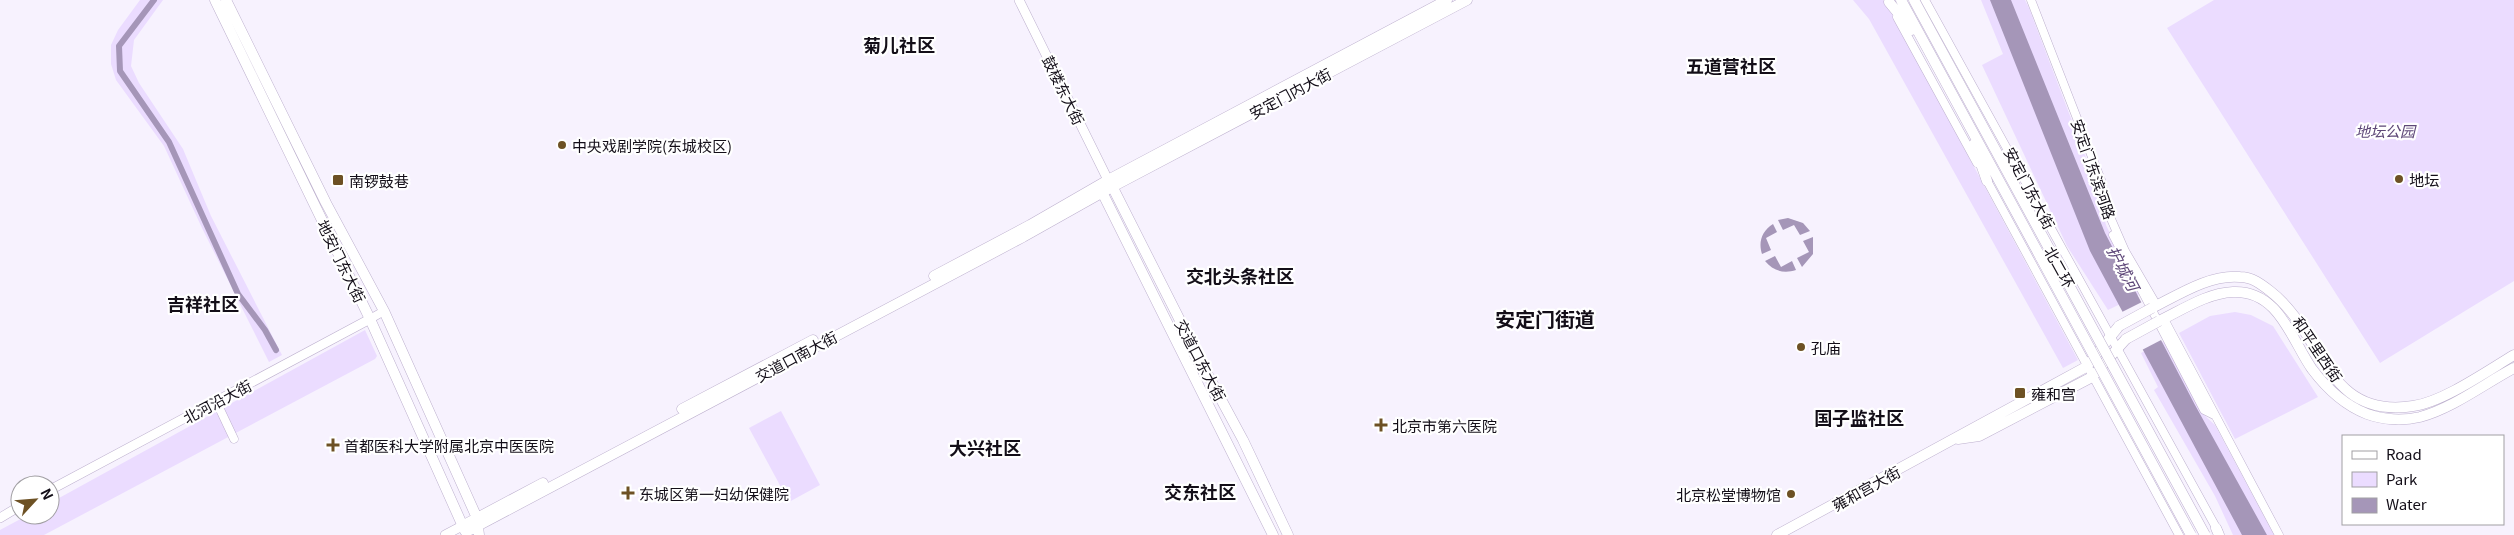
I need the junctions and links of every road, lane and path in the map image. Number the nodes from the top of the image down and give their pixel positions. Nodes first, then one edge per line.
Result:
1 (215, 0) edge
2 (226, 0) edge
3 (1019, 0) edge
4 (1447, 0) edge
5 (1467, 0) edge
6 (1901, 0) edge
7 (1914, 0) edge
8 (1923, 0) edge
9 (2031, 0) edge
10 (1888, 1) edge
11 (1934, 38) junction
12 (1924, 44) junction
13 (1966, 116) junction
14 (1987, 181) junction
15 (1110, 183) junction
16 (1102, 192) junction
17 (2108, 212) junction
18 (2067, 257) junction
19 (2035, 273) junction
20 (2154, 307) junction
21 (384, 311) junction
22 (370, 319) junction
23 (2162, 320) junction
24 (2111, 336) junction
25 (2117, 349) junction
26 (2514, 355) edge
27 (2086, 367) junction
28 (2514, 368) edge
29 (2092, 377) junction
30 (216, 401) junction
31 (2214, 415) junction
32 (234, 439) dead end
33 (1955, 440) junction
34 (60, 485) edge
35 (2199, 498) junction
36 (2167, 514) junction
37 (478, 526) edge
38 (464, 532) edge
39 (2218, 533) edge
40 (445, 535) edge
41 (1273, 535) edge
42 (1288, 535) edge
43 (1777, 535) edge
44 (2179, 535) edge
45 (2191, 535) edge
46 (2205, 535) edge
47 (2279, 535) edge

1 - 22 main road, 地安门东大街
2 - 21 main road, 地安门东大街
3 - 15 main road, 鼓楼东大街
4 - 15 main road, 安定门内大街
5 - 15 main road, 安定门内大街
6 - 12 main road, 北二环
7 - 11 main road, 北二环
8 - 11 main road
8 - 18 street, 安定门东大街
9 - 17 street, 安定门东滨河路
10 - 12 main road
10 - 14 street
11 - 46 main road, 北二环, bridge
12 - 13 main road, 北二环
13 - 14 main road
13 - 45 main road, 北二环, bridge
14 - 19 street
15 - 16 main road, 交道口南大街
15 - 37 main road, 交道口南大街
15 - 42 main road, 交道口东大街
16 - 37 main road, 交道口南大街
16 - 41 main road, 交道口东大街
17 - 20 street, 安定门东滨河路
17 - 31 street
18 - 19 street
18 - 24 street, 安定门东大街
19 - 27 street
20 - 24 main road, 和平里西街, bridge
20 - 26 main road, 和平里西街
21 - 22 street, 北河沿大街
21 - 37 main road, 地安门东大街
22 - 30 main road, 北河沿大街
22 - 38 main road, 地安门东大街
23 - 25 main road, 和平里西街, bridge
23 - 28 main road, 和平里西街
23 - 31 street
24 - 25 street, 安定门东大街
24 - 27 main road
25 - 29 main road, 和平里西街
25 - 35 street, 安定门东大街
27 - 29 street
27 - 33 main road, 雍和宫大街
29 - 33 main road, 雍和宫大街
29 - 36 street
30 - 32 street
30 - 34 main road, 北河沿大街
31 - 47 street
33 - 43 main road, 雍和宫大街
35 - 36 street
35 - 39 street, 安定门东大街
36 - 44 street
37 - 38 main road
38 - 40 main road

